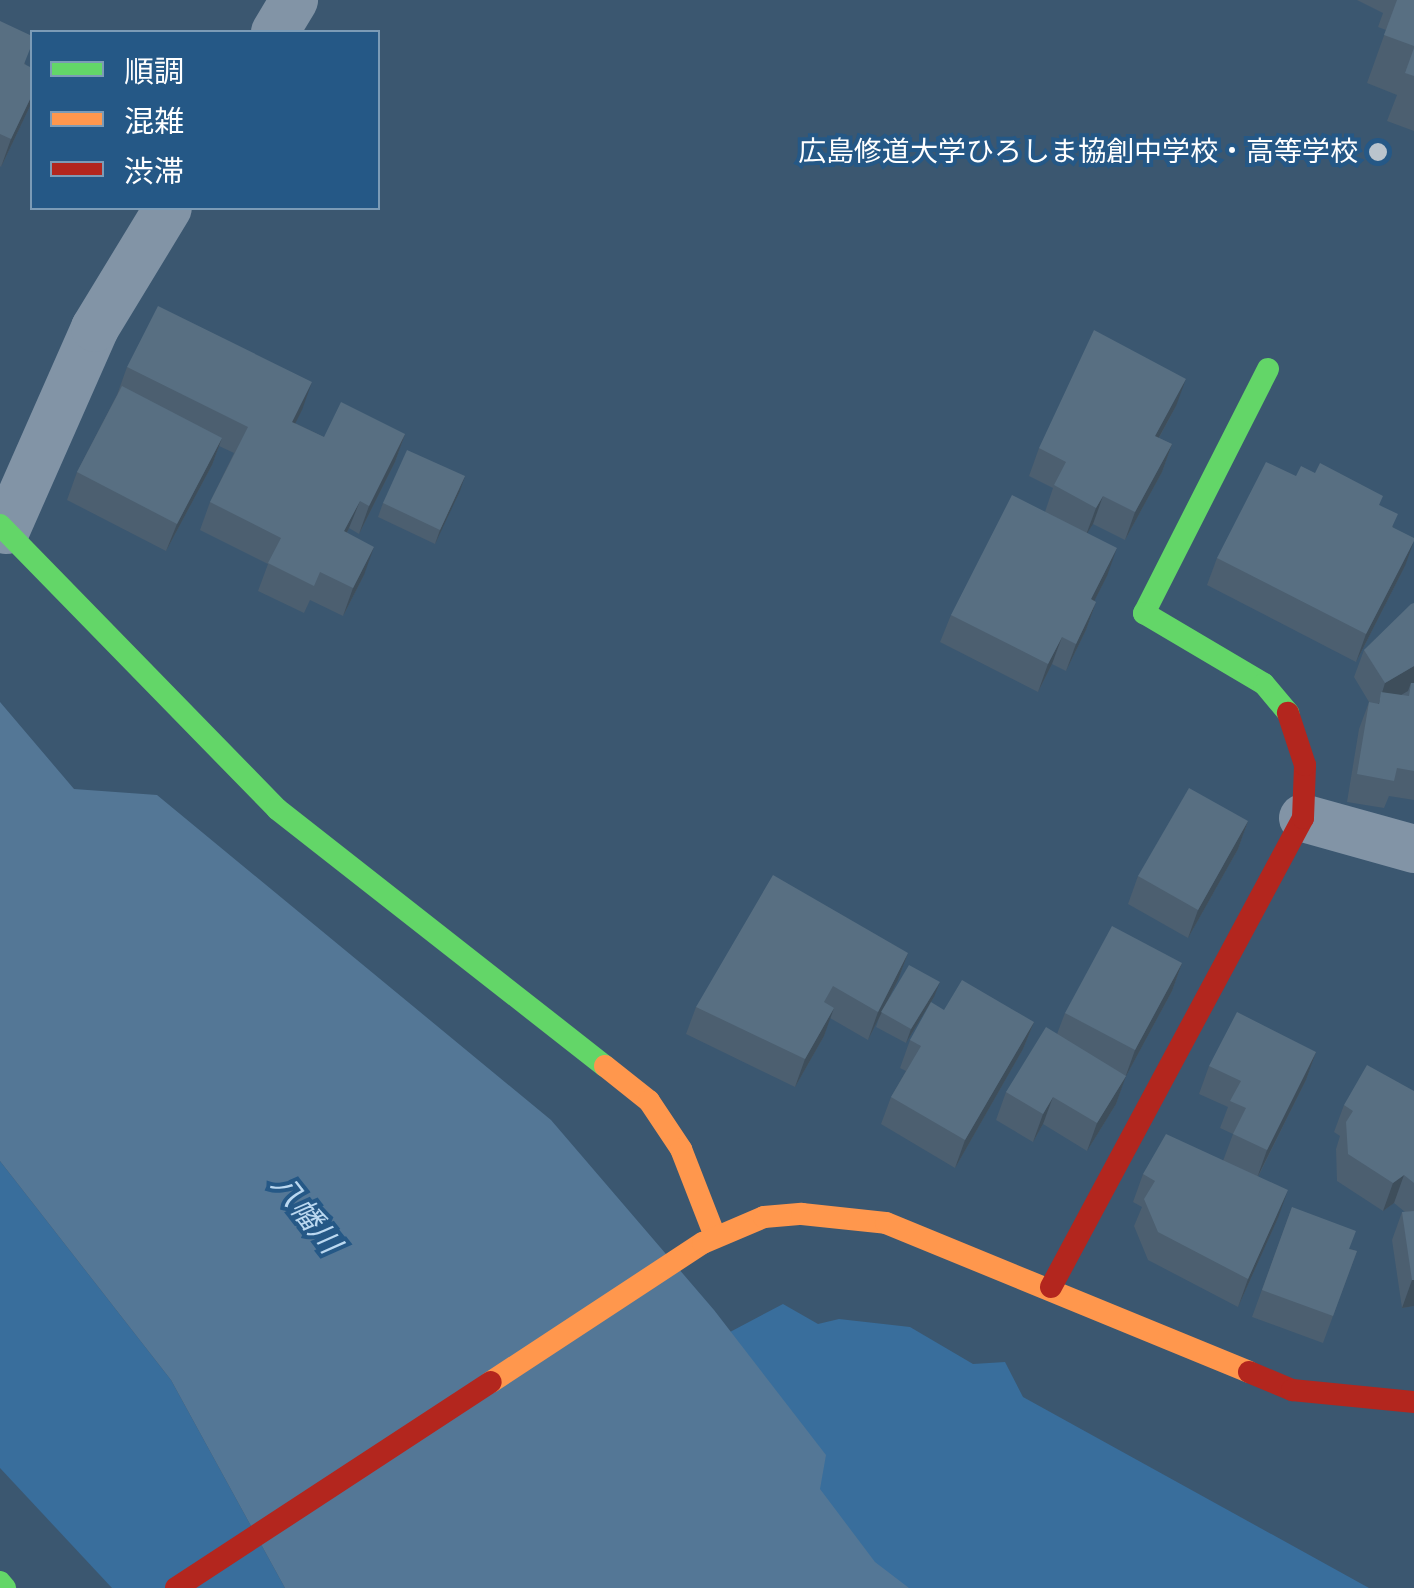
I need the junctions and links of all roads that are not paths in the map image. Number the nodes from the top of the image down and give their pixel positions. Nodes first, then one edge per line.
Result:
1 (294, 0) edge
2 (275, 30) edge
3 (167, 210) edge
4 (1268, 369) dead end
5 (3, 528) edge
6 (1303, 818) junction
7 (1414, 849) edge
8 (709, 1239) junction
9 (1052, 1287) junction
10 (1414, 1402) edge
11 (176, 1588) edge

1 - 2 street
3 - 5 street
4 - 6 street
5 - 8 street
6 - 7 street
6 - 9 street
8 - 9 street
8 - 11 street
9 - 10 street

